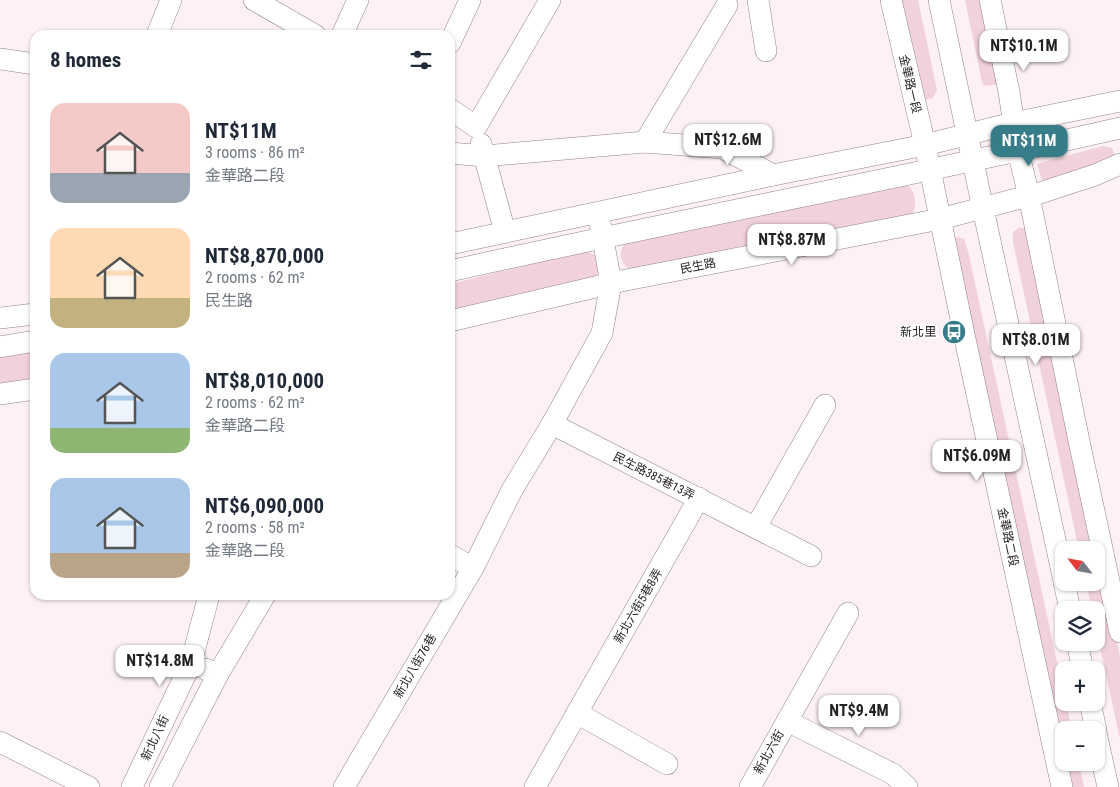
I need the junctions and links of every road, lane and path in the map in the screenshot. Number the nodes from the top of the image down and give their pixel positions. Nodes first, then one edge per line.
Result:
1 (172, 0) edge
2 (254, 0) edge
3 (358, 0) edge
4 (470, 0) edge
5 (550, 0) edge
6 (758, 0) edge
7 (891, 0) edge
8 (938, 0) edge
9 (990, 0) edge
10 (728, 5) dead end
11 (159, 30) edge
12 (306, 30) edge
13 (344, 30) edge
14 (455, 32) edge
15 (766, 51) dead end
16 (0, 59) edge
17 (30, 63) edge
18 (1120, 101) edge
19 (455, 112) edge
20 (1013, 123) junction
21 (476, 127) junction
22 (1120, 128) edge
23 (966, 134) junction
24 (645, 142) junction
25 (925, 145) junction
26 (1018, 151) junction
27 (455, 153) edge
28 (484, 156) junction
29 (972, 160) junction
30 (1120, 164) edge
31 (929, 169) junction
32 (773, 174) junction
33 (1029, 196) junction
34 (984, 208) junction
35 (598, 213) junction
36 (940, 219) junction
37 (505, 232) junction
38 (603, 236) junction
39 (455, 243) edge
40 (455, 270) edge
41 (611, 284) junction
42 (30, 315) edge
43 (0, 318) edge
44 (455, 320) edge
45 (30, 343) edge
46 (0, 347) edge
47 (30, 390) edge
48 (0, 394) edge
49 (825, 405) dead end
50 (552, 424) junction
51 (699, 498) junction
52 (756, 527) junction
53 (1055, 541) edge
54 (811, 556) dead end
55 (455, 558) edge
56 (473, 568) junction
57 (455, 599) edge
58 (208, 600) edge
59 (262, 600) edge
60 (454, 600) edge
61 (848, 613) dead end
62 (1120, 632) edge
63 (191, 663) junction
64 (218, 674) junction
65 (577, 713) junction
66 (787, 721) junction
67 (0, 742) edge
68 (667, 764) dead end
69 (1105, 771) edge
70 (89, 787) edge
71 (132, 787) edge
72 (160, 787) edge
73 (344, 787) edge
74 (535, 787) edge
75 (750, 787) edge
76 (907, 787) edge
77 (1062, 787) edge
78 (1108, 787) edge

1 - 11 street
2 - 12 street
3 - 13 street
4 - 14 street
5 - 21 street
6 - 15 street
7 - 25 street, 金華路一段
8 - 23 street
9 - 20 street
10 - 24 street
16 - 17 street
18 - 20 street
19 - 21 street
20 - 23 street
20 - 26 street
21 - 28 street
22 - 26 street
23 - 25 street
23 - 29 street
24 - 28 street
24 - 32 street
25 - 31 street, 金華路一段
25 - 32 street
26 - 29 street
26 - 33 street
27 - 28 street
28 - 37 street
29 - 31 street
29 - 34 street
30 - 33 street, 民生路
31 - 36 street, 金華路二段
31 - 38 street
32 - 35 street
33 - 34 street, 民生路
33 - 62 street
34 - 36 street, 民生路
34 - 53 street
35 - 37 street
35 - 38 street, 新北八街76巷
36 - 41 street, 民生路
36 - 77 street, 金華路二段
37 - 39 street
38 - 40 street
38 - 41 street, 新北八街76巷
41 - 44 street, 民生路
41 - 50 street, 新北八街76巷
42 - 43 street
45 - 46 street
47 - 48 street
49 - 52 street
50 - 51 street, 民生路385巷13弄
50 - 56 street, 新北八街76巷
51 - 52 street, 民生路385巷13弄
51 - 65 street, 新北六街5巷8弄
52 - 54 street, 民生路385巷13弄
55 - 56 street
56 - 57 street, 新北八街76巷
58 - 63 street, 新北八街
59 - 64 street
60 - 73 street, 新北八街76巷
61 - 66 street, 新北六街
63 - 64 street
63 - 71 street, 新北八街
64 - 72 street
65 - 68 street
65 - 74 street, 新北六街5巷8弄
66 - 75 street, 新北六街
66 - 76 street
67 - 70 street
69 - 78 street

